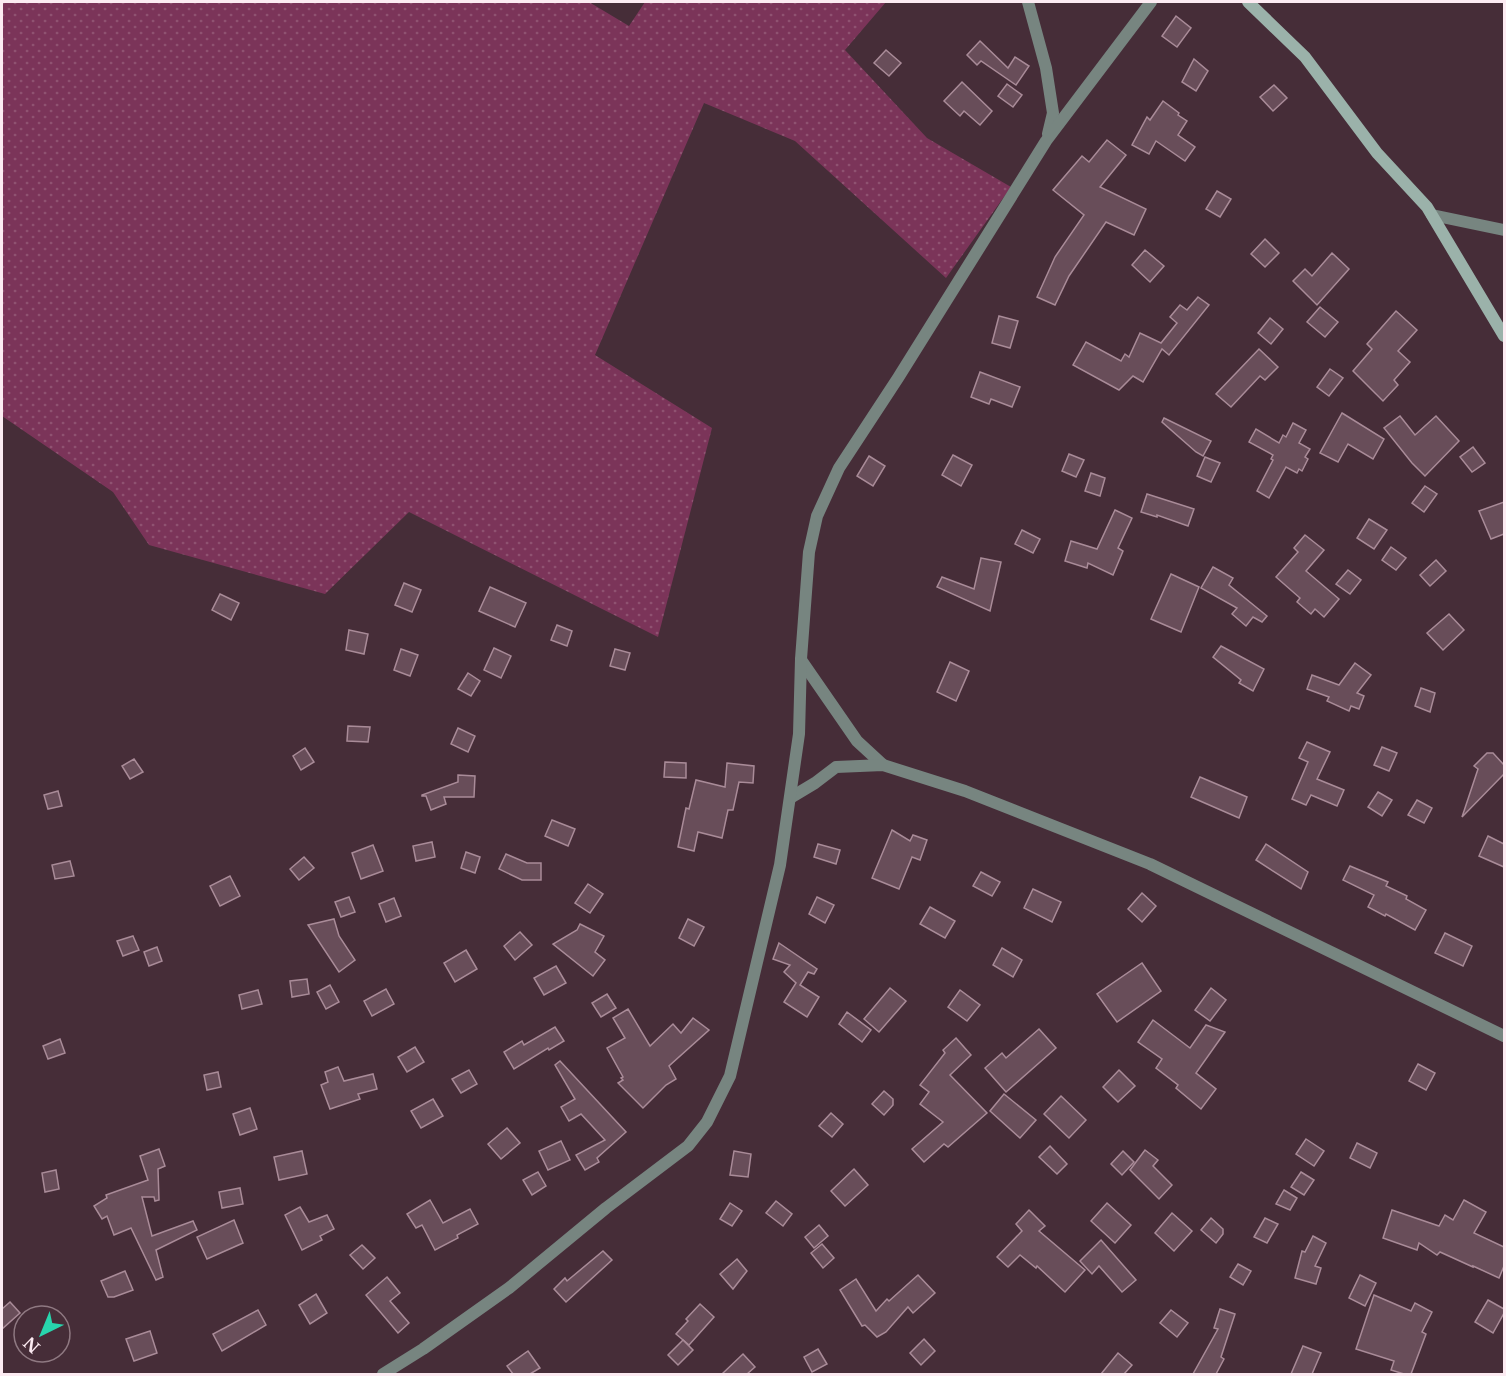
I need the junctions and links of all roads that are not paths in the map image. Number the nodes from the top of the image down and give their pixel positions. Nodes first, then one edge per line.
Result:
1 (1028, 2) edge
2 (1151, 2) edge
3 (1248, 2) edge
4 (1046, 141) junction
5 (1432, 215) junction
6 (1504, 230) edge
7 (1504, 336) edge
8 (801, 659) junction
9 (883, 765) junction
10 (790, 798) junction
11 (1504, 1036) edge
12 (383, 1374) edge

1 - 4 street
2 - 4 street
3 - 5 main road
4 - 8 street
5 - 6 street
5 - 7 main road
8 - 9 street
8 - 10 street
9 - 10 street
9 - 11 street
10 - 12 street

